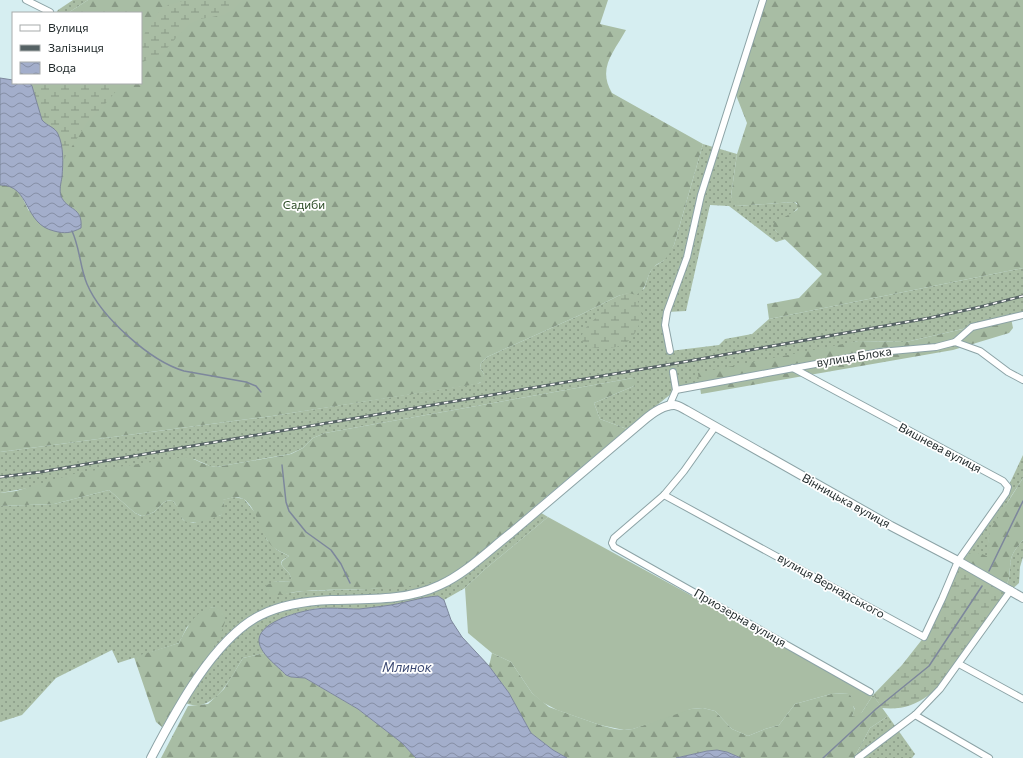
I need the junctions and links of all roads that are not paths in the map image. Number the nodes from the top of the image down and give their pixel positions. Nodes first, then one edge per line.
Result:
1 (26, 0) edge
2 (763, 0) edge
3 (50, 12) edge
4 (1023, 315) edge
5 (955, 342) junction
6 (670, 351) dead end
7 (793, 368) junction
8 (673, 372) dead end
9 (1023, 380) edge
10 (676, 390) junction
11 (669, 406) junction
12 (715, 426) junction
13 (664, 495) junction
14 (958, 561) junction
15 (1010, 590) junction
16 (1023, 598) edge
17 (959, 664) junction
18 (870, 692) dead end
19 (1023, 699) edge
20 (915, 715) junction
21 (151, 758) edge
22 (858, 758) edge
23 (989, 758) edge

1 - 3 street
2 - 6 street
4 - 5 street
5 - 7 street, вулиця Блока
5 - 9 street
7 - 10 street, вулиця Блока
7 - 14 street, Вишнева вулиця
8 - 10 street
10 - 11 street
11 - 12 street, Вінницька вулиця
11 - 21 street
12 - 13 street
12 - 14 street, Вінницька вулиця
13 - 14 street, вулиця Вернадського
13 - 18 street, Приозерна вулиця
14 - 15 street, Вінницька вулиця
15 - 16 street, Вінницька вулиця
15 - 17 street
17 - 19 street
17 - 20 street
20 - 22 street
20 - 23 street

